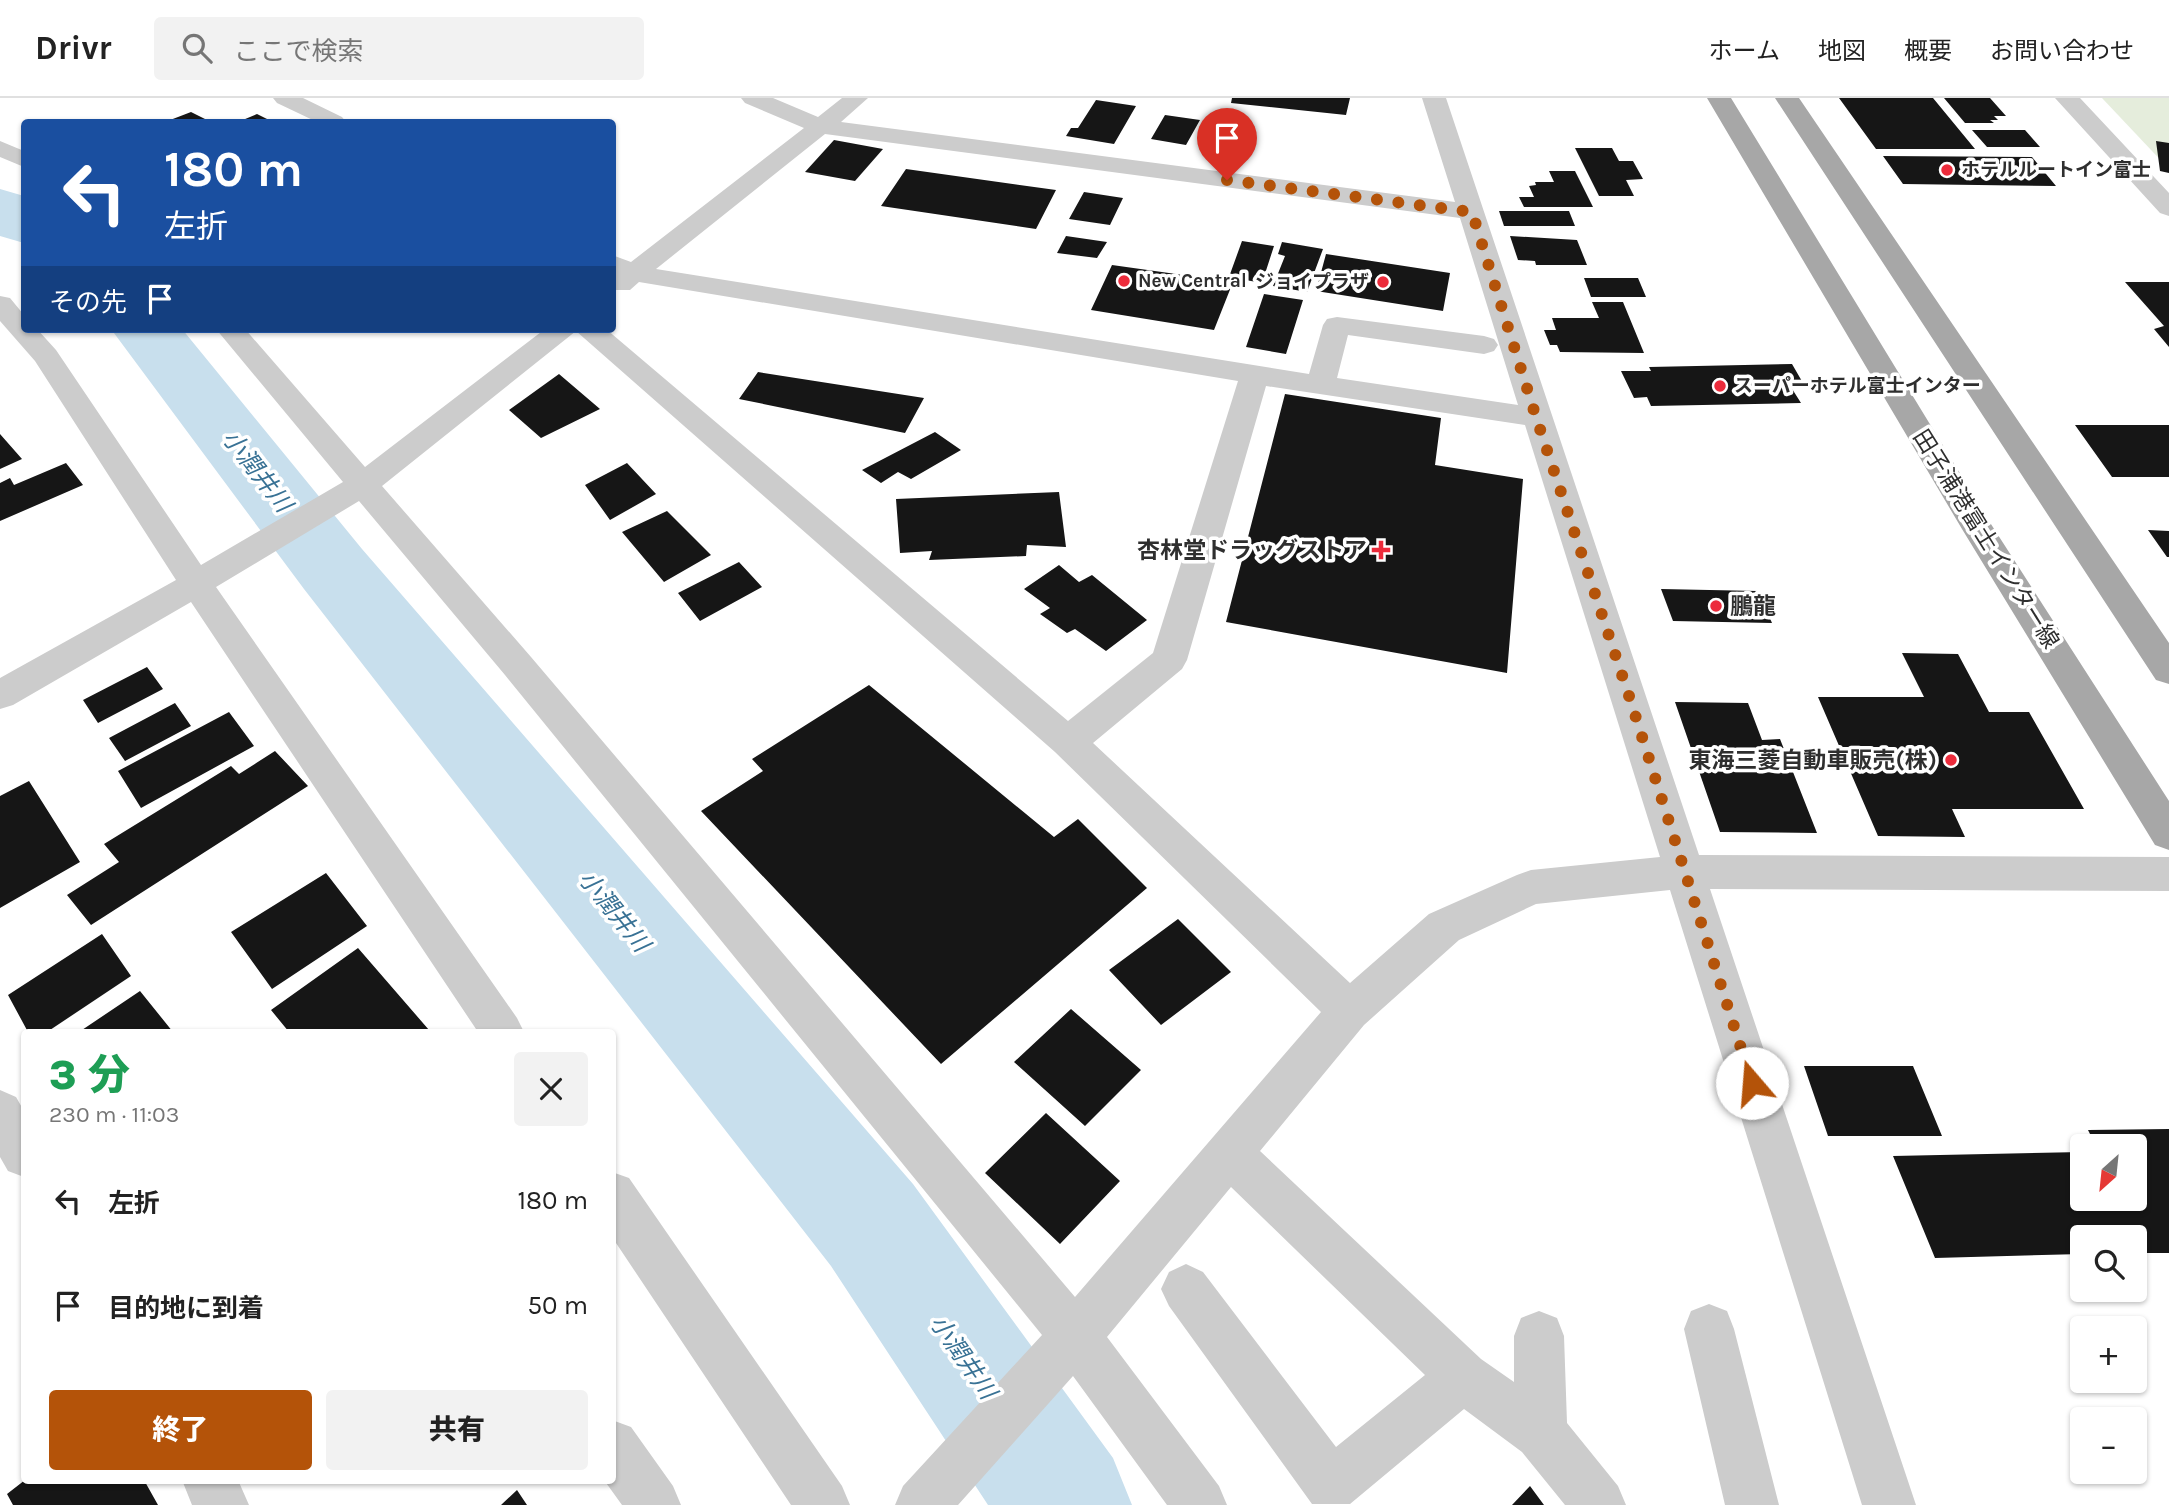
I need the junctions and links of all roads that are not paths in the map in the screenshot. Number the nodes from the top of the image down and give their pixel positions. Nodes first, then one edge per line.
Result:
1 (285, 98) edge
2 (753, 98) edge
3 (856, 98) edge
4 (1434, 98) edge
5 (1719, 98) edge
6 (1787, 98) edge
7 (2067, 98) edge
8 (328, 119) edge
9 (820, 126) junction
10 (0, 148) edge
11 (21, 158) edge
12 (2169, 208) edge
13 (1472, 212) junction
14 (619, 275) edge
15 (0, 304) edge
16 (21, 328) edge
17 (26, 333) edge
18 (233, 333) edge
19 (558, 333) edge
20 (594, 333) edge
21 (1484, 345) dead end
22 (1254, 375) junction
23 (1321, 384) junction
24 (1536, 417) junction
25 (349, 494) junction
26 (196, 584) junction
27 (2169, 671) edge
28 (0, 695) edge
29 (1068, 742) junction
30 (2169, 834) edge
31 (1684, 872) junction
32 (2169, 874) edge
33 (1349, 1012) junction
34 (500, 1029) edge
35 (0, 1112) edge
36 (21, 1150) edge
37 (1229, 1153) junction
38 (616, 1201) edge
39 (1186, 1289) dead end
40 (1709, 1329) dead end
41 (1075, 1336) junction
42 (1539, 1336) dead end
43 (1463, 1377) junction
44 (1541, 1433) junction
45 (616, 1452) edge
46 (210, 1484) edge
47 (222, 1505) edge
48 (654, 1505) edge
49 (823, 1505) edge
50 (922, 1505) edge
51 (1200, 1505) edge
52 (1599, 1505) edge
53 (1752, 1505) edge
54 (1889, 1505) edge

1 - 8 street
2 - 9 street
3 - 9 street
4 - 13 street
5 - 30 main road, 田子浦港富士インター線
6 - 27 main road
7 - 12 street
9 - 13 street
9 - 14 street
10 - 11 street
13 - 24 street
14 - 22 street
15 - 16 street
17 - 26 street
18 - 25 street
19 - 25 street
20 - 29 street
21 - 23 street
22 - 23 street
22 - 29 street
23 - 24 street
24 - 31 street
25 - 26 street
25 - 41 street
26 - 28 street
26 - 34 street
29 - 33 street
31 - 32 street
31 - 33 street
31 - 54 street
33 - 37 street
35 - 36 street
37 - 41 street
37 - 43 street
38 - 49 street
39 - 43 street
40 - 53 street
41 - 50 street
41 - 51 street
42 - 44 street
43 - 44 street
44 - 52 street
45 - 48 street
46 - 47 street

